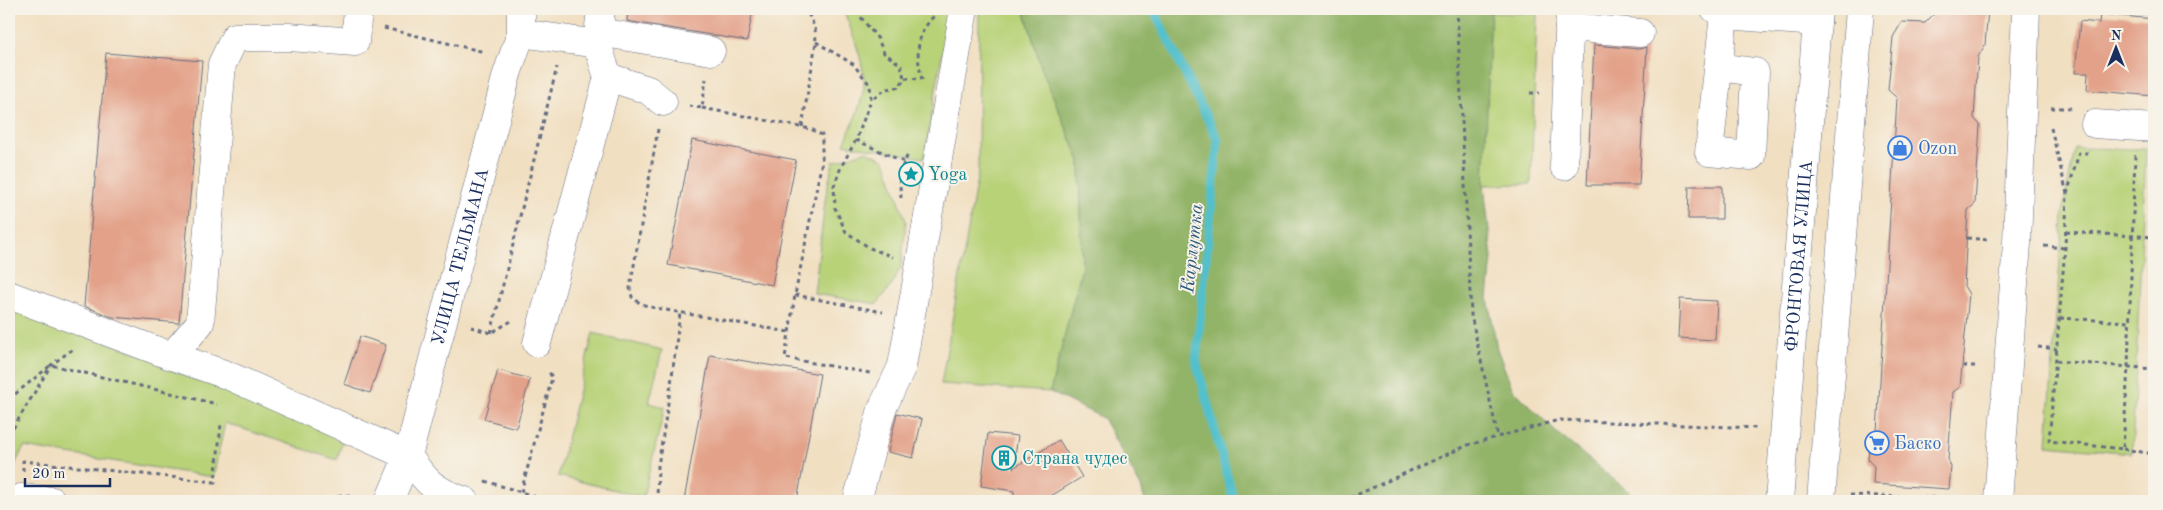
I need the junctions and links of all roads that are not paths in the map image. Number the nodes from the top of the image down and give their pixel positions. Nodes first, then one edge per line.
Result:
1 (1860, 9) edge
2 (2026, 9) edge
3 (955, 10) edge
4 (1719, 12) edge
5 (1818, 15) edge
6 (357, 16) edge
7 (1569, 18) edge
8 (521, 21) edge
9 (599, 28) edge
10 (1640, 33) dead end
11 (709, 61) road end
12 (1718, 67) dead end
13 (608, 77) junction
14 (663, 102) road end
15 (2088, 116) road end
16 (2154, 128) edge
17 (1564, 166) dead end
18 (9, 295) edge
19 (539, 335) road end
20 (172, 356) junction
21 (408, 456) junction
22 (1833, 498) edge
23 (21, 500) edge
24 (1985, 500) edge
25 (52, 501) edge
26 (389, 501) edge
27 (465, 501) edge
28 (857, 501) edge
29 (1779, 501) edge

1 - 22 street
2 - 24 street
3 - 28 street
4 - 5 street
4 - 12 street
5 - 29 street, ФРОНТОВАЯ УЛИЦА
6 - 20 street
7 - 10 street
7 - 17 street
8 - 9 street
8 - 21 street, УЛИЦА ТЕЛЬМАНА
9 - 11 street
9 - 13 street
13 - 14 street
13 - 19 street
15 - 16 street
18 - 20 street
20 - 21 street
21 - 26 street, УЛИЦА ТЕЛЬМАНА
21 - 27 street
23 - 25 street

